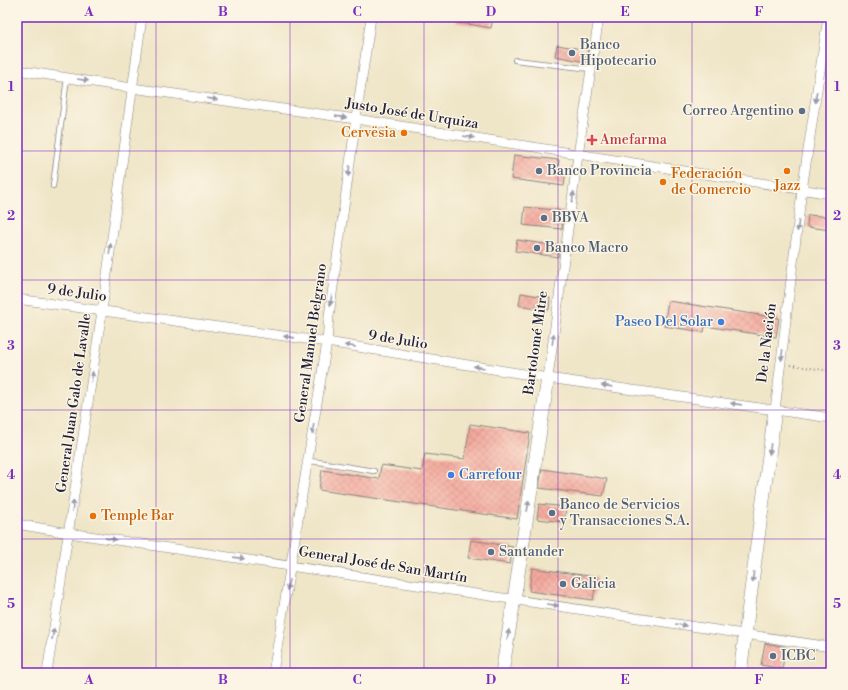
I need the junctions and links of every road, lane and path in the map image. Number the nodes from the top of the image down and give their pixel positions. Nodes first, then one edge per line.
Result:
1 (142, 17) edge
2 (371, 17) edge
3 (599, 17) edge
4 (828, 17) edge
5 (515, 60) dead end
6 (591, 68) junction
7 (17, 70) edge
8 (67, 78) junction
9 (132, 88) junction
10 (356, 119) junction
11 (578, 155) junction
12 (53, 186) dead end
13 (802, 190) junction
14 (831, 194) edge
15 (17, 299) edge
16 (102, 311) junction
17 (327, 342) junction
18 (780, 364) junction
19 (831, 371) edge
20 (548, 378) junction
21 (775, 410) junction
22 (831, 418) edge
23 (308, 461) junction
24 (374, 471) dead end
25 (17, 524) edge
26 (69, 533) junction
27 (291, 566) junction
28 (514, 600) junction
29 (746, 634) junction
30 (831, 647) edge
31 (47, 673) edge
32 (273, 673) edge
33 (502, 673) edge
34 (740, 673) edge

1 - 9 street, General Juan Galo de Lavalle
2 - 10 street, General Manuel Belgrano
3 - 6 street, Bartolomé Mitre
4 -> 13 street, De la Nación
5 - 6 lane
6 - 11 street, Bartolomé Mitre
7 - 8 street, Justo José de Urquiza
8 -> 9 street, Justo José de Urquiza
8 - 12 lane
9 -> 10 street, Justo José de Urquiza
16 -> 9 street, General Juan Galo de Lavalle
10 -> 11 street, Justo José de Urquiza
10 -> 17 street, General Manuel Belgrano
11 - 13 street, Justo José de Urquiza
20 -> 11 street, Bartolomé Mitre
13 - 14 street, Justo José de Urquiza
13 -> 18 street, De la Nación
15 - 16 street, 9 de Julio
17 -> 16 street, 9 de Julio
26 -> 16 street, General Juan Galo de Lavalle
20 -> 17 street, 9 de Julio
17 -> 23 street, General Manuel Belgrano
18 - 19 path
18 - 21 street, De la Nación
21 -> 20 street, 9 de Julio
28 -> 20 street, Bartolomé Mitre
21 - 22 street, 9 de Julio
21 -> 29 street, De la Nación
23 - 24 lane
23 - 27 street, General Manuel Belgrano
25 - 26 street, General José de San Martín
26 -> 27 street, General José de San Martín
31 -> 26 street, General Juan Galo de Lavalle
27 - 28 street, General José de San Martín
27 -> 32 street, General Manuel Belgrano
28 -> 29 street, General José de San Martín
33 -> 28 street, Bartolomé Mitre
29 - 30 street, General José de San Martín
29 - 34 street, De la Nación

